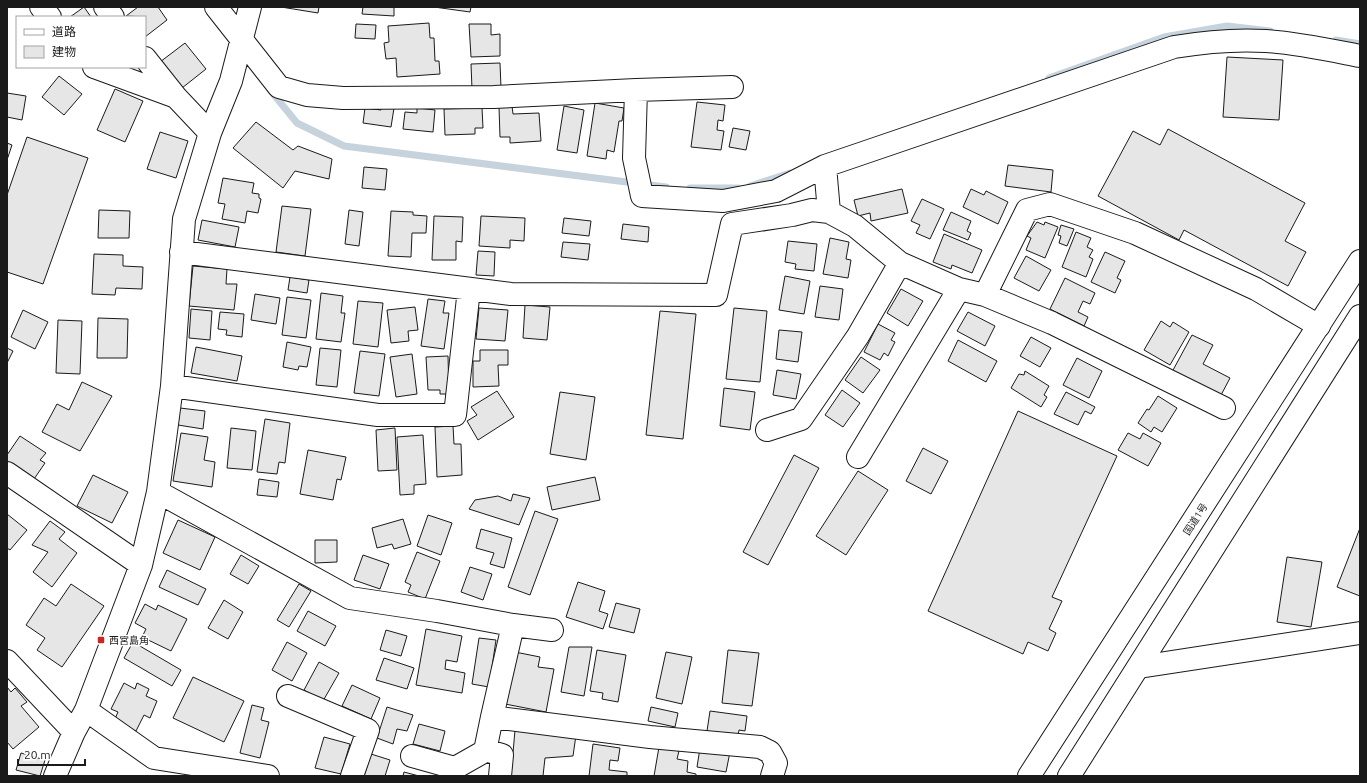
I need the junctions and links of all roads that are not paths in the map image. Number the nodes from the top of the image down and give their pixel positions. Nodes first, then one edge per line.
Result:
1 (42, 7) edge
2 (105, 7) edge
3 (216, 7) edge
4 (250, 7) edge
5 (49, 16) edge
6 (112, 16) edge
7 (241, 43) junction
8 (1360, 56) edge
9 (146, 59) edge
10 (97, 68) edge
11 (732, 88) dead end
12 (636, 90) junction
13 (176, 97) junction
14 (210, 134) junction
15 (825, 166) junction
16 (829, 212) junction
17 (181, 252) junction
18 (1360, 261) edge
19 (900, 263) junction
20 (469, 289) junction
21 (959, 289) junction
22 (985, 295) junction
23 (1360, 316) edge
24 (1319, 326) junction
25 (172, 386) junction
26 (1224, 408) dead end
27 (767, 430) dead end
28 (858, 457) dead end
29 (7, 473) edge
30 (158, 492) junction
31 (141, 565) junction
32 (513, 625) junction
33 (552, 630) dead end
34 (1360, 633) edge
35 (7, 661) edge
36 (1139, 667) junction
37 (288, 696) dead end
38 (86, 710) junction
39 (492, 717) junction
40 (74, 732) junction
41 (485, 750) junction
42 (412, 756) dead end
43 (55, 776) edge
44 (268, 776) edge
45 (352, 776) edge
46 (500, 776) edge
47 (772, 776) edge
48 (1029, 776) edge
49 (1069, 776) edge

1 - 5 main road
2 - 6 main road
3 - 7 main road
4 - 7 main road
7 - 12 main road
7 - 14 main road
8 - 15 main road
9 - 13 main road
10 - 13 main road
11 - 12 main road
12 - 15 main road
13 - 14 main road
14 - 17 main road
15 - 16 main road
16 - 19 main road
16 - 20 main road
17 - 20 main road
17 - 25 main road
18 - 24 main road, 国道1号
19 - 21 main road
19 - 27 main road
20 - 25 main road
21 - 22 main road
21 - 28 main road
22 - 24 main road
22 - 26 main road
23 - 36 main road
24 - 48 main road, 国道1号
25 - 30 main road
29 - 31 main road
30 - 31 main road
30 - 32 main road
31 - 38 main road
32 - 33 main road
32 - 39 main road
34 - 36 main road
35 - 40 main road
36 - 49 main road
37 - 45 main road
38 - 40 main road
38 - 44 main road
39 - 41 main road
39 - 47 main road
40 - 43 main road
41 - 42 main road
41 - 46 main road

